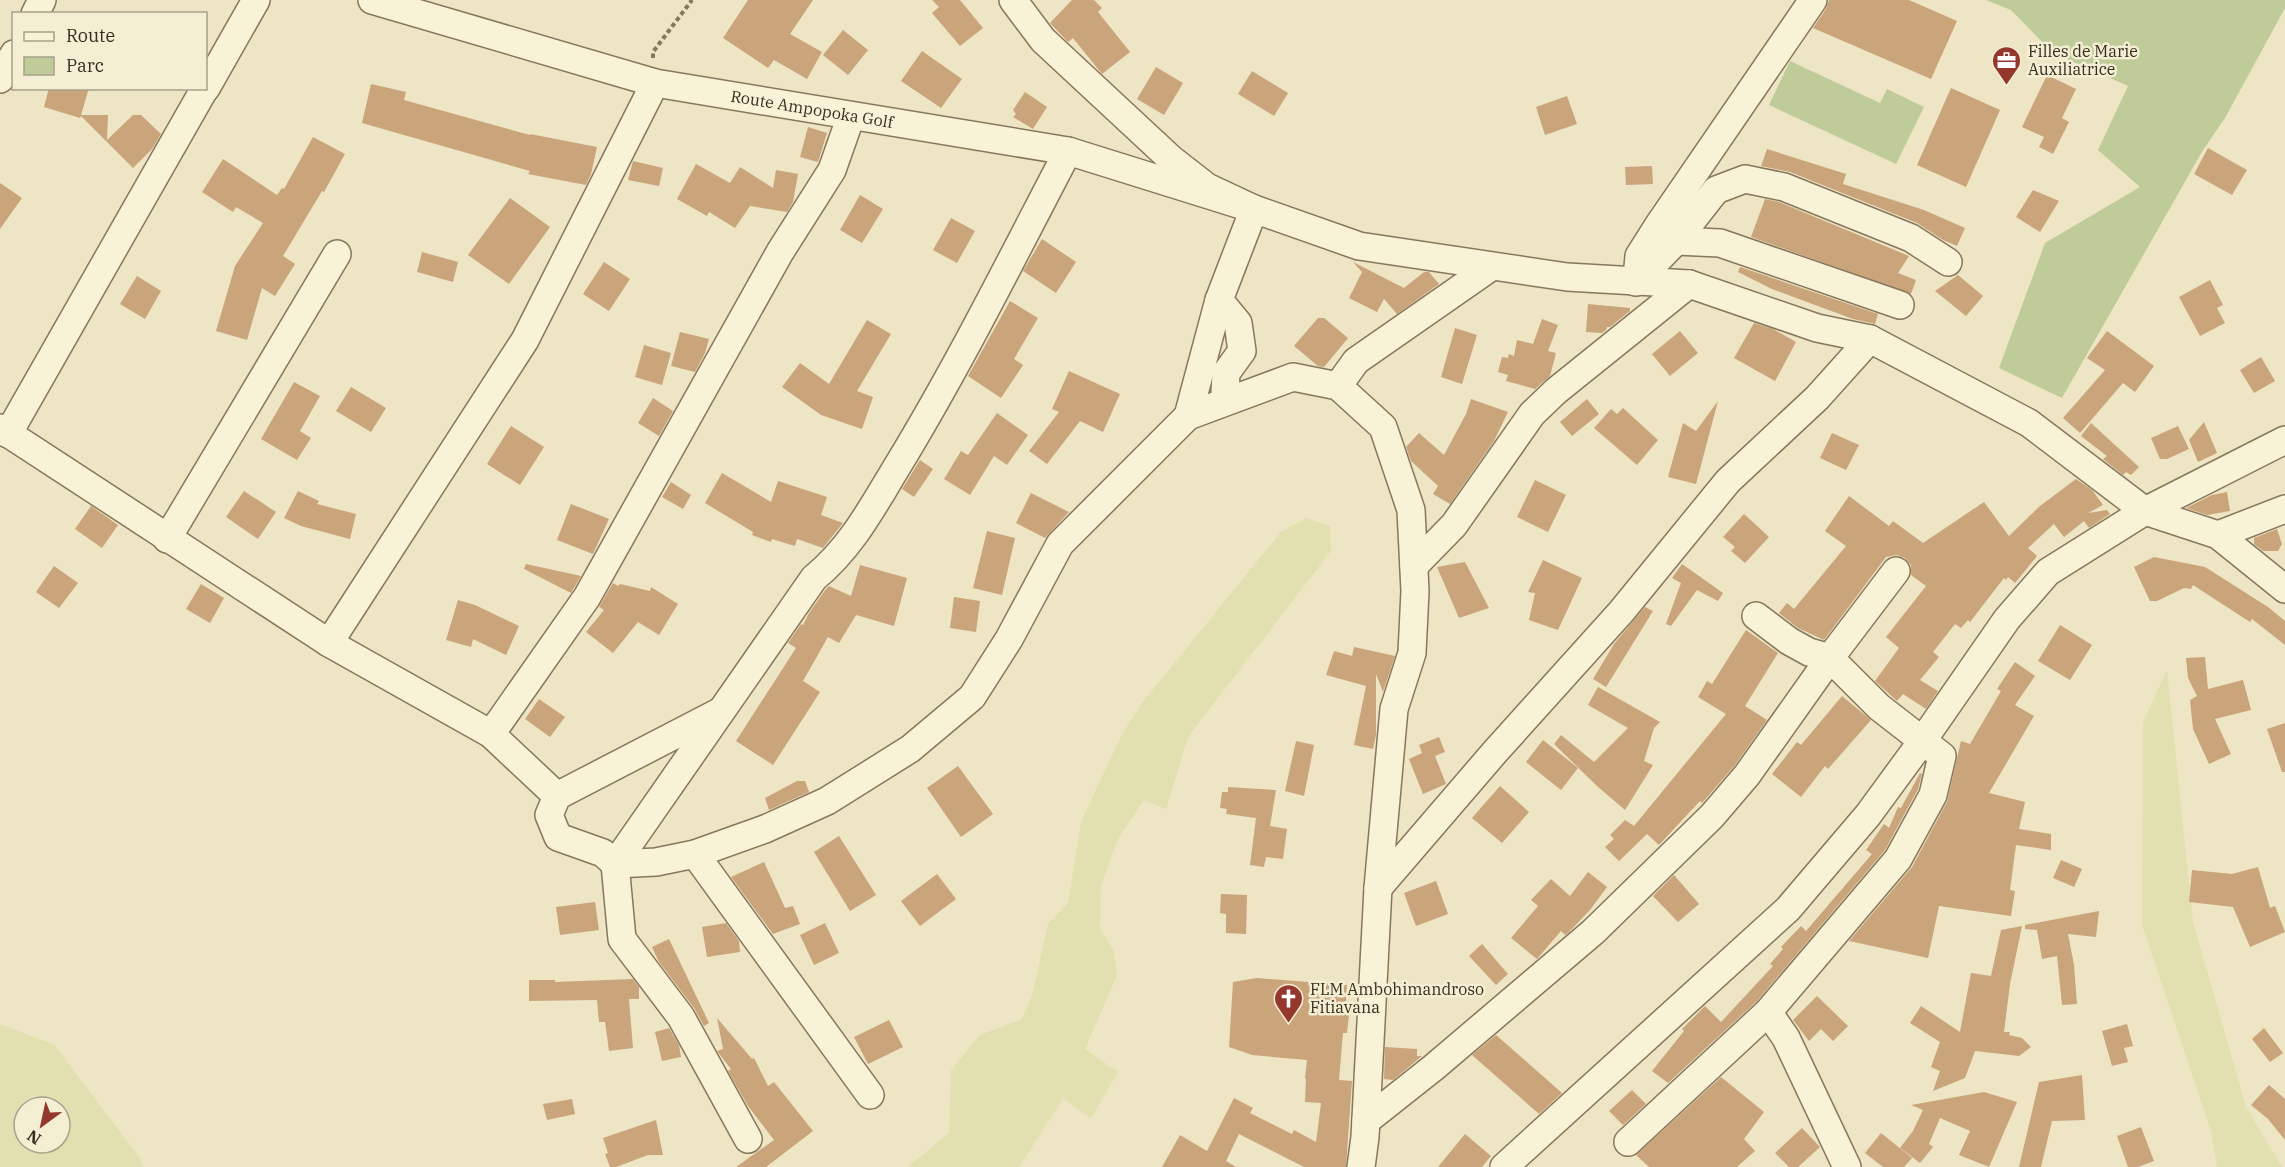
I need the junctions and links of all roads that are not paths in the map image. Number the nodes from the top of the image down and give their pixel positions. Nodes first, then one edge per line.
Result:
1 (256, 0) edge
2 (372, 0) edge
3 (1013, 0) edge
4 (1812, 0) edge
5 (12, 58) edge
6 (0, 79) edge
7 (655, 83) junction
8 (207, 85) edge
9 (204, 90) edge
10 (851, 116) junction
11 (1068, 151) junction
12 (1254, 209) junction
13 (1676, 241) junction
14 (337, 254) dead end
15 (1948, 262) dead end
16 (1491, 267) junction
17 (1636, 282) junction
18 (1689, 284) junction
19 (1219, 300) junction
20 (1900, 305) dead end
21 (1870, 339) junction
22 (1338, 386) junction
23 (1238, 396) junction
24 (1188, 416) junction
25 (4, 431) edge
26 (2285, 440) edge
27 (2285, 509) edge
28 (2145, 511) junction
29 (2218, 535) junction
30 (167, 539) junction
31 (1414, 566) junction
32 (1896, 571) dead end
33 (2285, 589) edge
34 (1756, 616) dead end
35 (329, 643) junction
36 (1830, 658) junction
37 (721, 711) junction
38 (491, 734) junction
39 (1923, 741) junction
40 (557, 796) junction
41 (695, 854) junction
42 (615, 864) junction
43 (1378, 888) junction
44 (1768, 1012) junction
45 (870, 1095) dead end
46 (1366, 1121) junction
47 (748, 1139) dead end
48 (1628, 1142) dead end
49 (1361, 1167) edge
50 (1504, 1167) edge
51 (1847, 1167) edge

1 - 8 street
2 - 7 street, Route Ampopoka Golf
3 - 12 street
4 - 17 street
5 - 6 street
7 - 10 street, Route Ampopoka Golf
7 - 35 street
9 - 25 street
10 - 11 street, Route Ampopoka Golf
10 - 38 street
11 - 12 street, Route Ampopoka Golf
11 - 37 street
12 - 16 street
12 - 19 street
13 - 15 street
13 - 17 street
13 - 20 street
14 - 30 street
16 - 17 street
16 - 22 street
17 - 18 street
18 - 21 street
18 - 31 street
19 - 23 street
19 - 24 street
21 - 28 street
21 - 43 street
22 - 23 street
22 - 31 street
23 - 24 street
24 - 41 street
25 - 30 street
26 - 28 street
27 - 29 street
28 - 29 street
28 - 39 street
29 - 33 street
30 - 35 street
31 - 43 street
32 - 36 street
34 - 36 street
35 - 38 street
36 - 39 street
36 - 46 street
37 - 40 street
37 - 42 street
38 - 40 street
39 - 44 street
39 - 50 street
40 - 42 street
41 - 42 street
41 - 45 street
42 - 47 street
43 - 46 street
44 - 48 street
44 - 51 street
46 - 49 street

